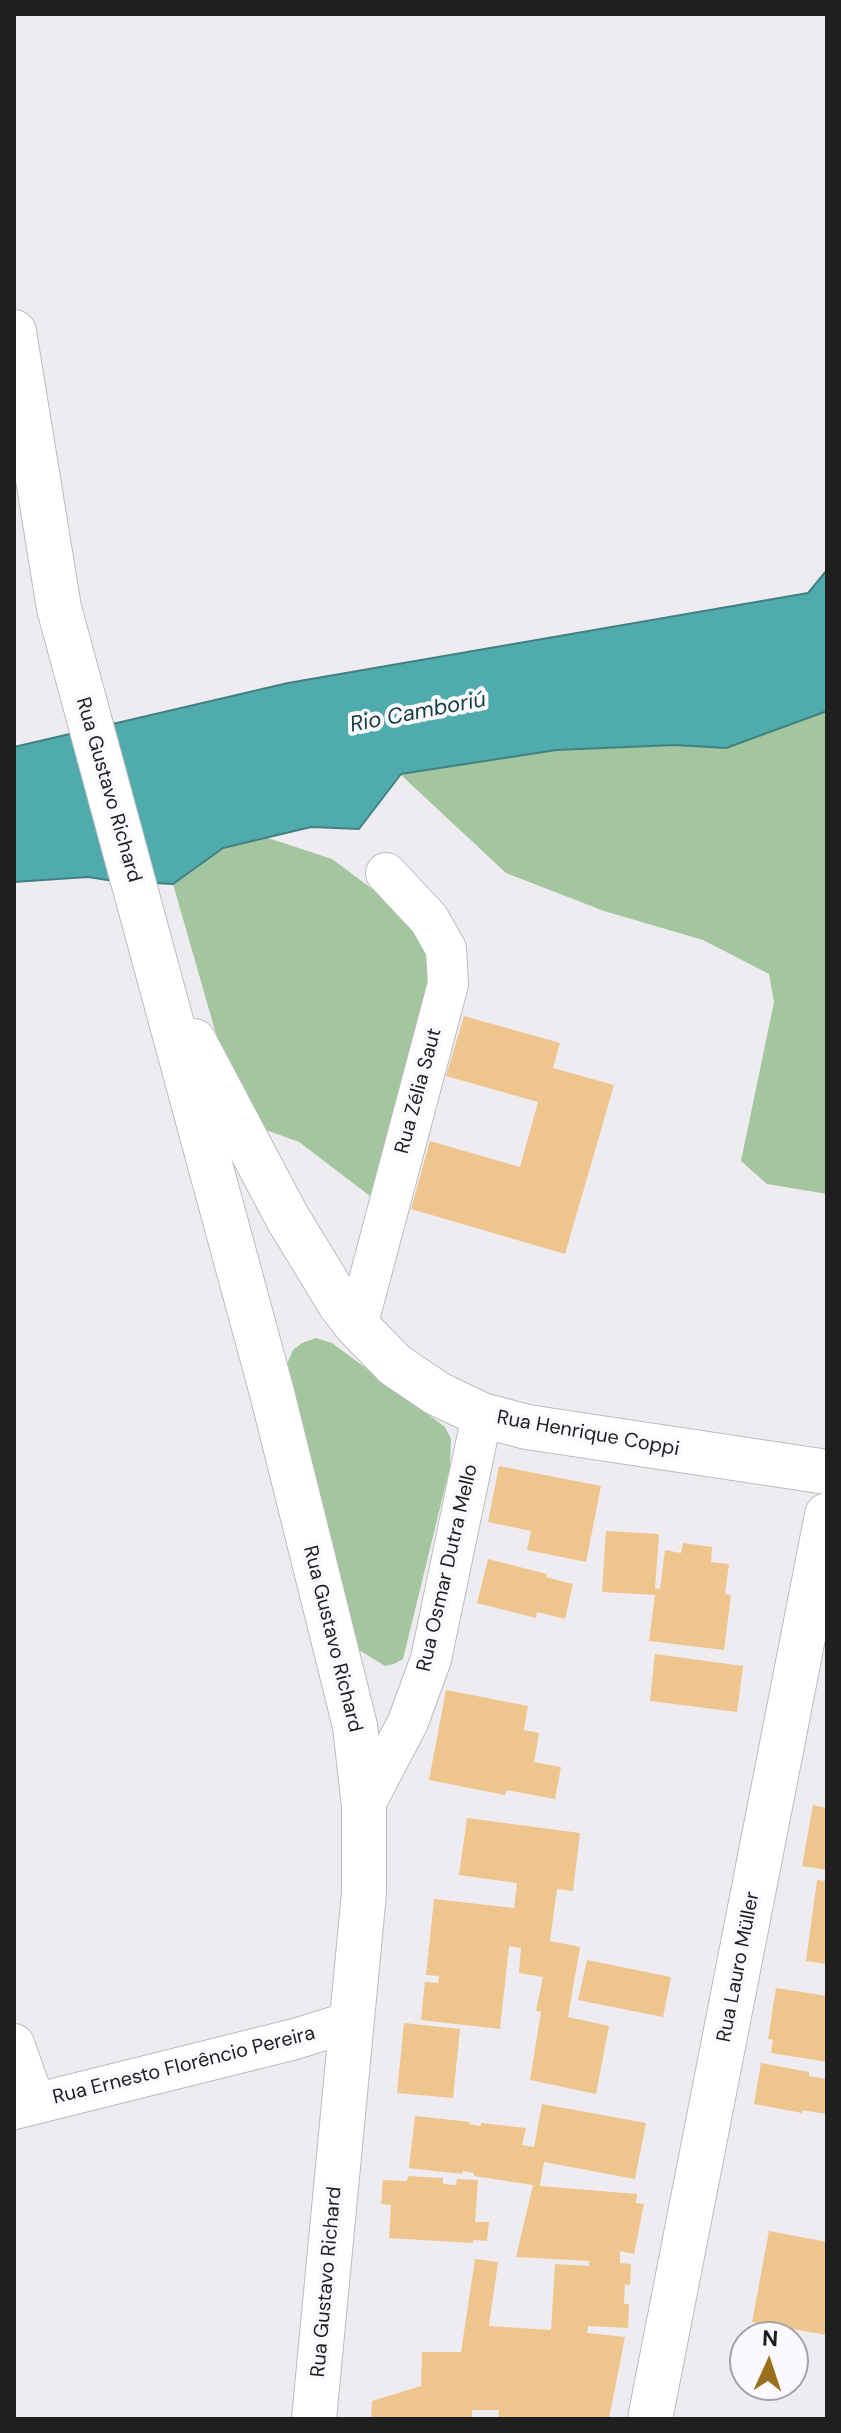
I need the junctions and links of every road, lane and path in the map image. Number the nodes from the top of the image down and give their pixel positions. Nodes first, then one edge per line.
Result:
1 (14, 332) edge
2 (14, 509) edge
3 (59, 608) junction
4 (386, 873) dead end
5 (152, 952) junction
6 (348, 1315) junction
7 (482, 1415) junction
8 (827, 1472) edge
9 (827, 1515) edge
10 (364, 1806) junction
11 (353, 2021) junction
12 (14, 2044) edge
13 (24, 2106) edge
14 (314, 2419) edge
15 (650, 2419) edge

1 - 3 main road, Rua Gustavo Richard
2 - 3 main road, Rua Gustavo Richard
3 - 5 main road, Rua Gustavo Richard
4 - 6 street, Rua Zélia Saut
5 - 6 main road, Rua Gustavo Richard
5 - 10 main road, Rua Gustavo Richard
6 - 7 main road, Rua Henrique Coppi
7 - 8 main road, Rua Henrique Coppi
7 - 10 street, Rua Osmar Dutra Mello
9 - 15 main road, Rua Lauro Müller
10 - 11 main road, Rua Gustavo Richard
11 - 13 street, Rua Ernesto Florêncio Pereira
11 - 14 main road, Rua Gustavo Richard
12 - 13 street

